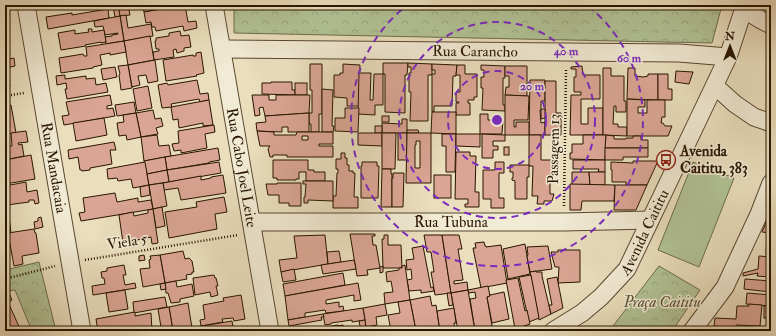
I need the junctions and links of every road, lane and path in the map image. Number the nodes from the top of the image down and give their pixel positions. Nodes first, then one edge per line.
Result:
1 (26, 5) edge
2 (214, 5) edge
3 (744, 7) edge
4 (771, 25) edge
5 (222, 49) junction
6 (566, 52) junction
7 (728, 57) junction
8 (715, 86) junction
9 (40, 90) junction
10 (5, 96) edge
11 (771, 123) edge
12 (771, 183) edge
13 (650, 220) junction
14 (564, 222) junction
15 (253, 227) junction
16 (70, 262) junction
17 (5, 279) edge
18 (82, 331) edge
19 (270, 331) edge
20 (553, 331) edge
21 (692, 331) edge

1 - 9 street, Rua Mandacaia
2 - 5 street, Rua Cabo Joel Leite
3 - 4 street, Avenida Caititu
3 - 7 street, Avenida Caititu
5 - 6 street, Rua Carancho
5 - 15 street, Rua Cabo Joel Leite
6 - 7 street, Rua Carancho
6 - 14 path, Passagem 13
7 - 8 street, Avenida Caititu
8 - 11 street
8 - 13 street, Avenida Caititu
9 - 10 path
9 - 16 street, Rua Mandacaia
12 - 21 street
13 - 14 street, Rua Tubuna
13 - 20 street, Avenida Caititu
14 - 15 street, Rua Tubuna
15 - 16 path, Viela 5
15 - 19 street, Rua Cabo Joel Leite
16 - 17 path, Viela 5
16 - 18 street, Rua Mandacaia

